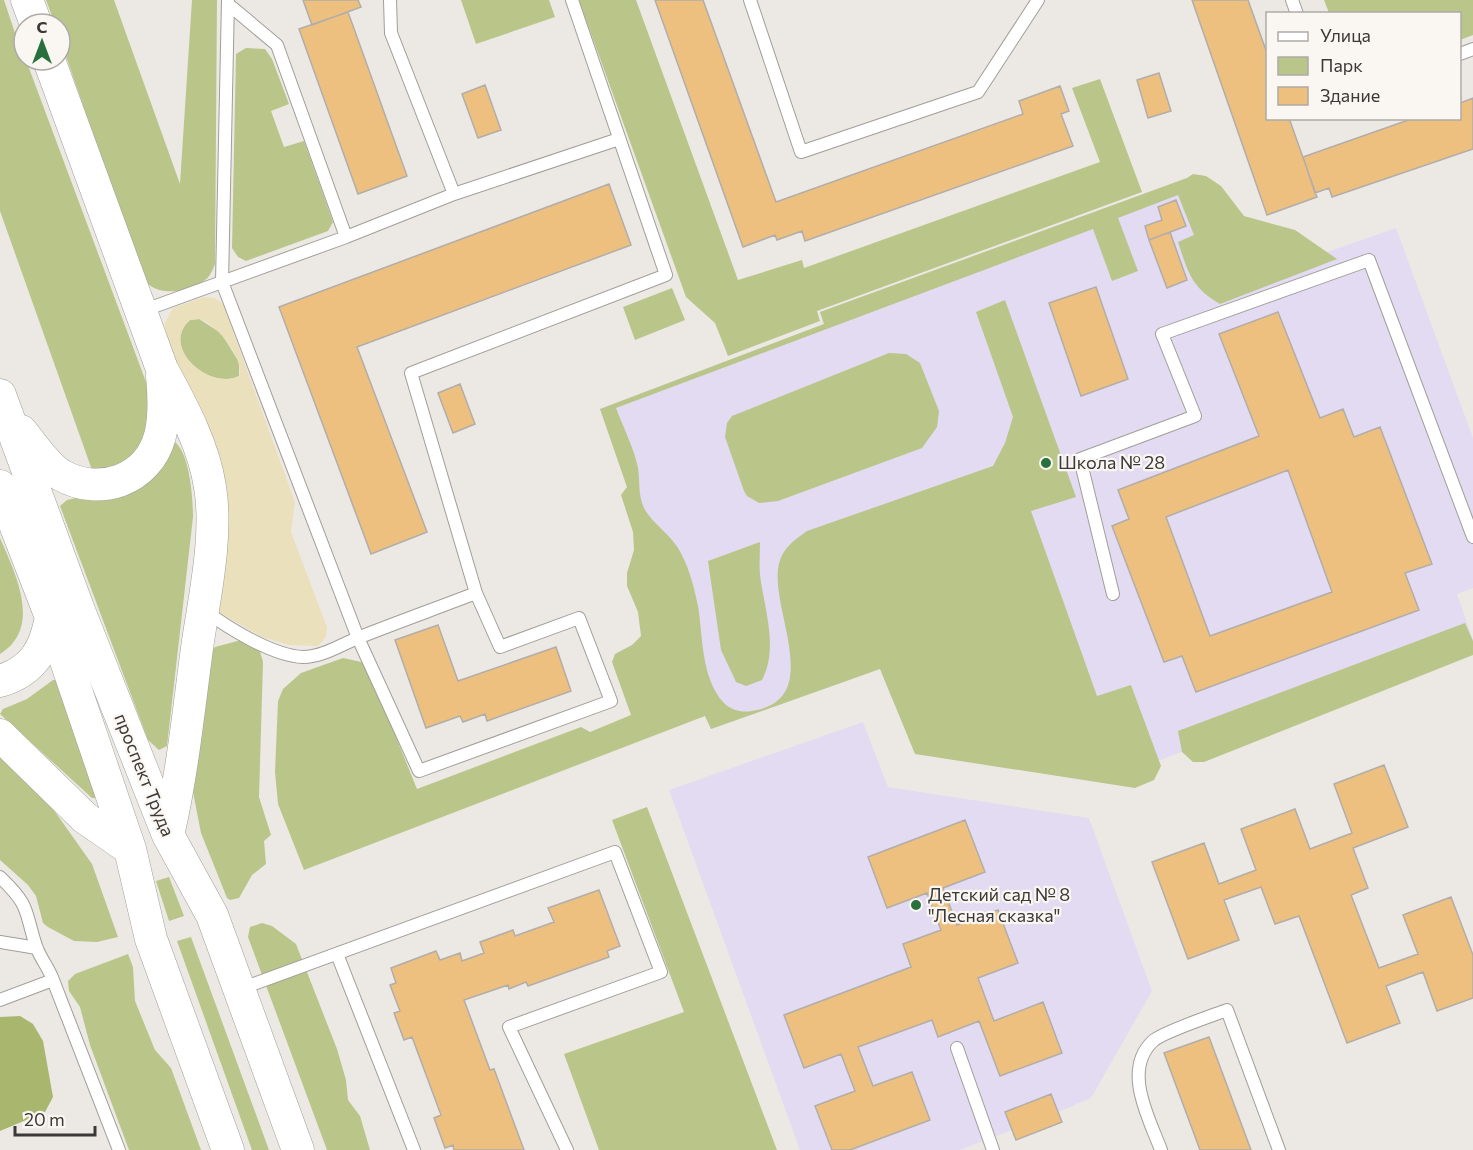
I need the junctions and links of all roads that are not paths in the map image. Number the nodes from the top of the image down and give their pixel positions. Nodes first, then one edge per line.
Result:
1 (390, 0) edge
2 (572, 0) edge
3 (750, 0) edge
4 (1038, 0) edge
5 (228, 2) edge
6 (53, 72) edge
7 (619, 139) junction
8 (454, 194) junction
9 (346, 237) junction
10 (222, 282) junction
11 (142, 311) junction
12 (162, 369) junction
13 (4, 405) edge
14 (0, 486) edge
15 (1473, 537) edge
16 (476, 593) junction
17 (1113, 594) dead end
18 (203, 609) junction
19 (51, 617) junction
20 (358, 638) junction
21 (0, 681) edge
22 (0, 735) edge
23 (168, 835) junction
24 (130, 849) junction
25 (0, 877) edge
26 (0, 942) edge
27 (37, 948) junction
28 (337, 954) junction
29 (53, 980) junction
30 (239, 989) junction
31 (0, 1000) edge
32 (957, 1048) dead end
33 (119, 1150) edge
34 (228, 1150) edge
35 (298, 1150) edge
36 (414, 1150) edge
37 (567, 1150) edge
38 (993, 1150) edge
39 (1161, 1150) edge
40 (1279, 1150) edge

1 - 8 lane
2 - 7 lane
3 - 4 lane
5 - 9 lane
5 - 10 lane
6 - 11 main road
7 - 8 lane
7 - 16 lane
8 - 9 lane
9 - 10 lane
10 - 11 lane
10 - 20 lane
11 - 12 main road
12 - 13 main road
12 - 18 main road
13 - 23 main road, проспект Труда
14 - 19 main road, проспект Труда
15 - 17 lane
16 - 20 lane
16 - 20 lane
18 - 20 lane
18 - 23 main road
19 - 21 main road
19 - 24 main road, проспект Труда
22 - 24 main road
23 - 24 main road
23 - 30 main road, проспект Труда
24 - 34 main road, проспект Труда
25 - 27 lane
26 - 27 lane
27 - 29 lane
28 - 30 lane
28 - 36 lane
28 - 37 lane
29 - 31 lane
29 - 33 lane
30 - 35 main road, проспект Труда
32 - 38 lane
39 - 40 lane

